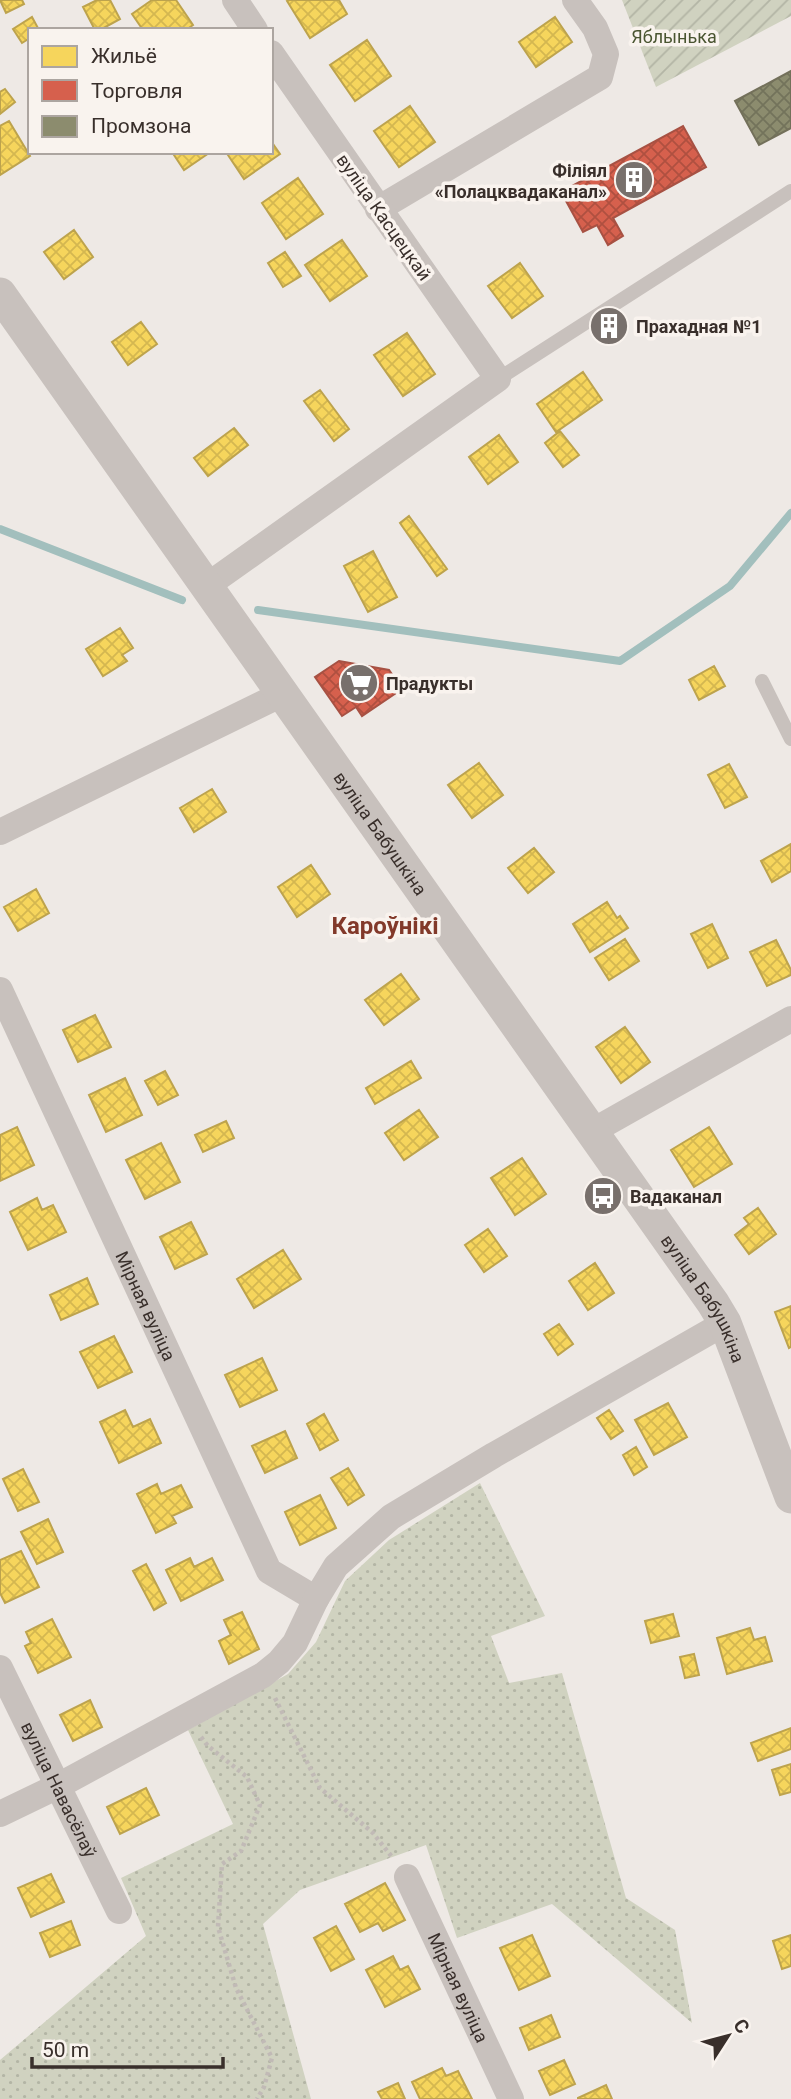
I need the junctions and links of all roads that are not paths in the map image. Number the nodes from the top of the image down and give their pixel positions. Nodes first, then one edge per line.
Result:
1 (235, 0) edge
2 (575, 0) edge
3 (255, 28) edge
4 (273, 56) edge
5 (791, 191) edge
6 (378, 209) junction
7 (0, 294) edge
8 (498, 379) junction
9 (208, 585) junction
10 (762, 681) dead end
11 (282, 694) junction
12 (791, 739) edge
13 (0, 832) edge
14 (0, 990) edge
15 (791, 1019) edge
16 (591, 1132) junction
17 (725, 1323) junction
18 (791, 1497) edge
19 (316, 1599) junction
20 (0, 1668) edge
21 (58, 1786) junction
22 (0, 1814) edge
23 (407, 1877) road end
24 (119, 1911) dead end
25 (510, 2099) edge

1 - 3 street
2 - 6 street
4 - 6 street, вуліца Касцецкай
5 - 8 lane
6 - 8 street, вуліца Касцецкай
7 - 9 street, вуліца Бабушкіна
8 - 9 street
9 - 11 street, вуліца Бабушкіна
10 - 12 lane
11 - 13 street
11 - 16 street, вуліца Бабушкіна
14 - 19 street, Мірная вуліца
15 - 16 street
16 - 17 street, вуліца Бабушкіна
17 - 18 street, вуліца Бабушкіна
17 - 19 street
19 - 21 street
20 - 21 street, вуліца Навасёлаў
21 - 22 street
21 - 24 street, вуліца Навасёлаў
23 - 25 street, Мірная вуліца

